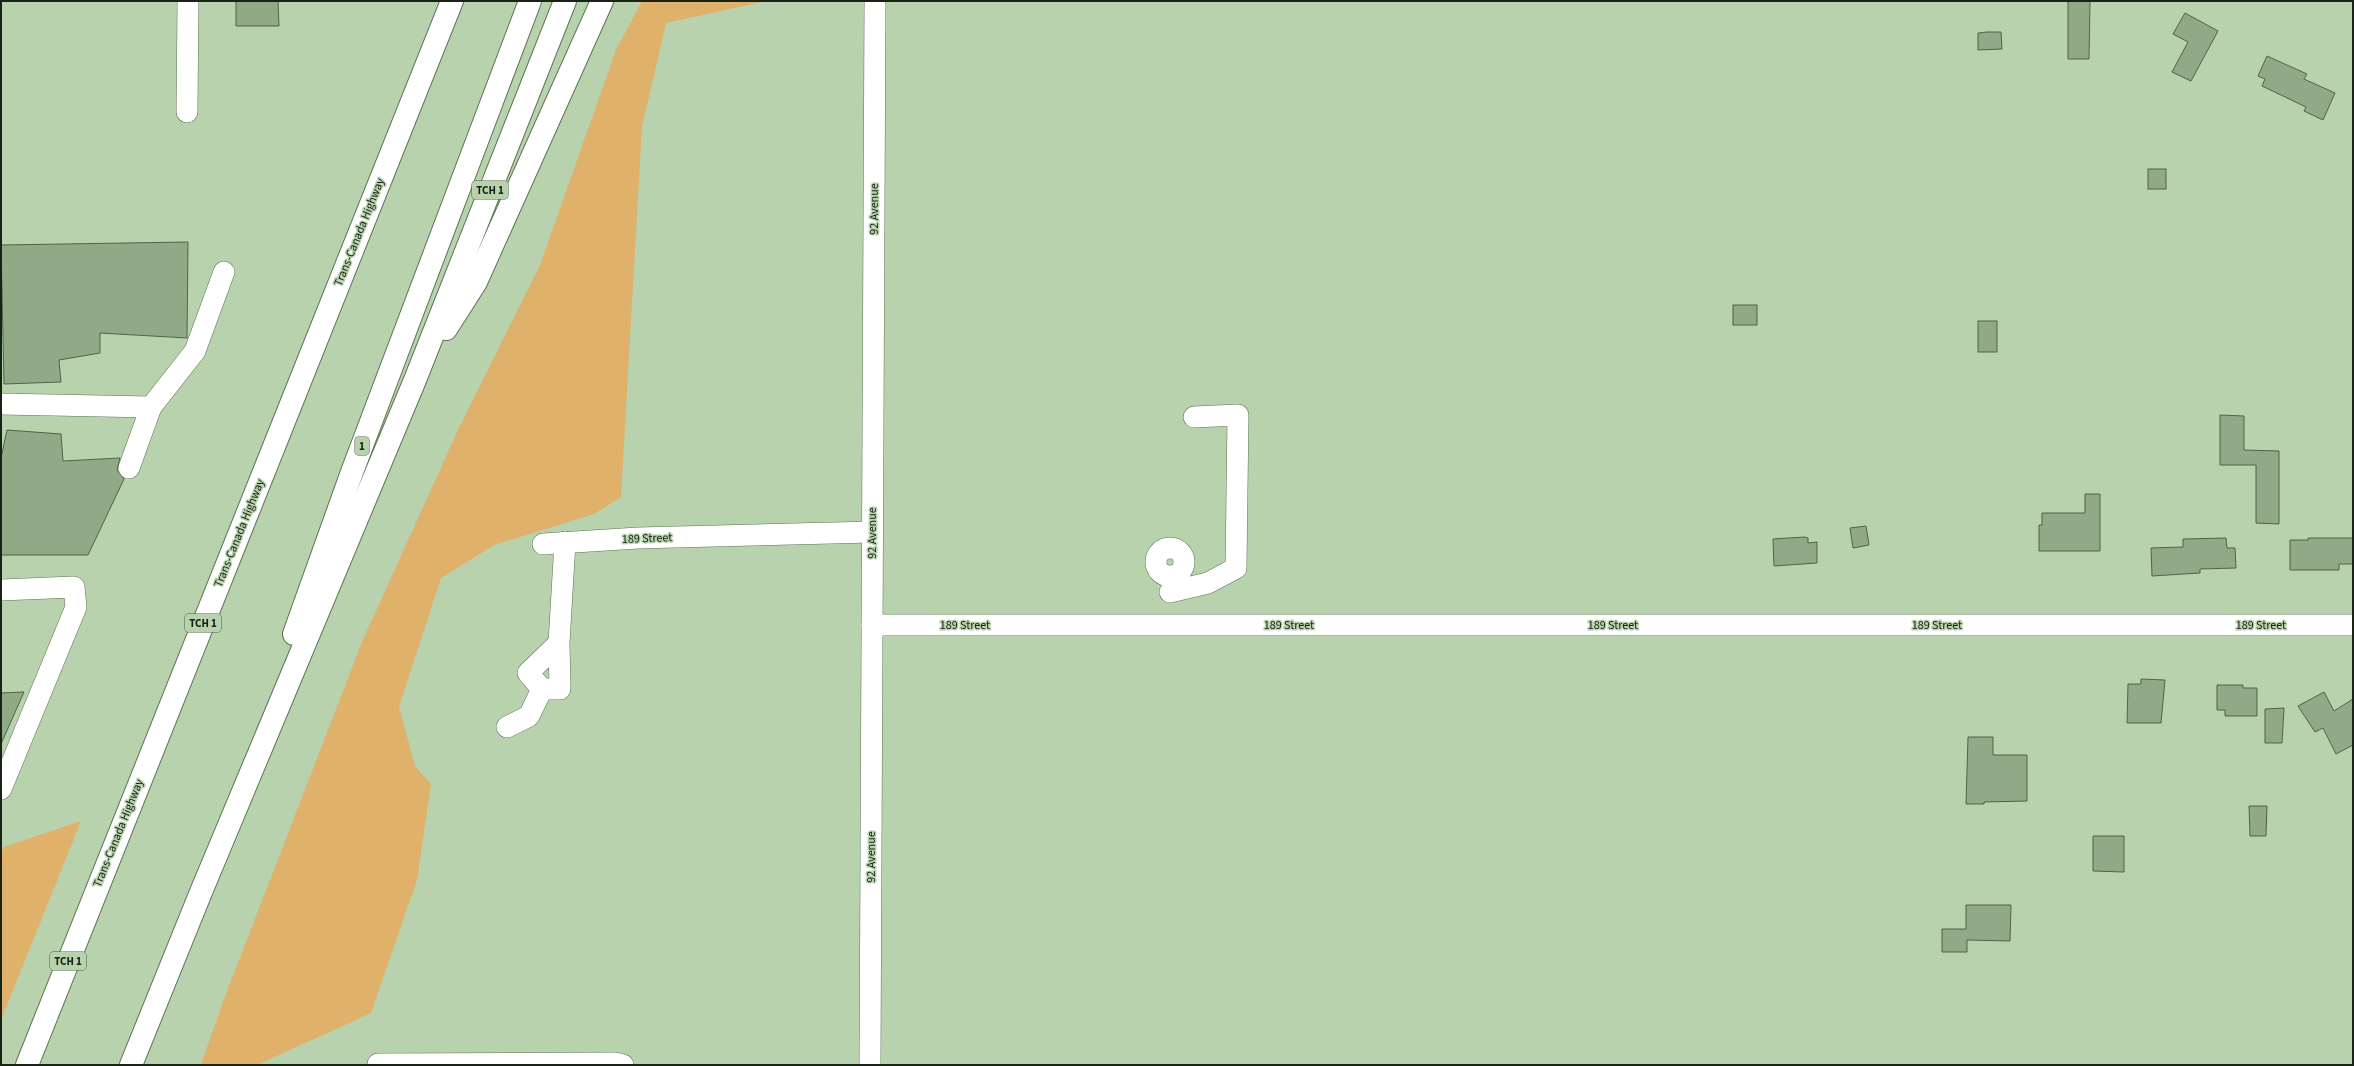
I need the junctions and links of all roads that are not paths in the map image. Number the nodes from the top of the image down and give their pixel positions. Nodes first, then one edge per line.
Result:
1 (188, 1) edge
2 (530, 1) edge
3 (565, 1) edge
4 (602, 1) edge
5 (874, 1) edge
6 (450, 5) edge
7 (187, 112) dead end
8 (224, 272) dead end
9 (416, 380) junction
10 (1, 404) edge
11 (151, 407) junction
12 (1194, 417) dead end
13 (129, 468) dead end
14 (872, 532) junction
15 (565, 542) junction
16 (543, 544) dead end
17 (1, 590) edge
18 (872, 625) junction
19 (1170, 625) junction
20 (2353, 625) edge
21 (507, 727) dead end
22 (1, 789) edge
23 (201, 892) junction
24 (378, 1064) dead end
25 (27, 1065) edge
26 (131, 1065) edge
27 (623, 1065) edge
28 (870, 1065) edge

1 - 7 street
2 - 23 highway, 1
3 - 9 highway, TCH 1
4 - 9 highway
5 - 14 street, 92 Avenue
6 - 25 highway, Trans-Canada Highway / TCH 1
8 - 11 street
9 - 23 highway, TCH 1
10 - 11 street
11 - 13 street
12 - 19 street
14 - 15 street, 189 Street
14 - 18 street, 92 Avenue
15 - 16 street, 189 Street
15 - 21 street
17 - 22 street
18 - 19 street, 189 Street
18 - 28 street, 92 Avenue
19 - 20 street, 189 Street
23 - 26 highway, TCH 1
24 - 27 street

